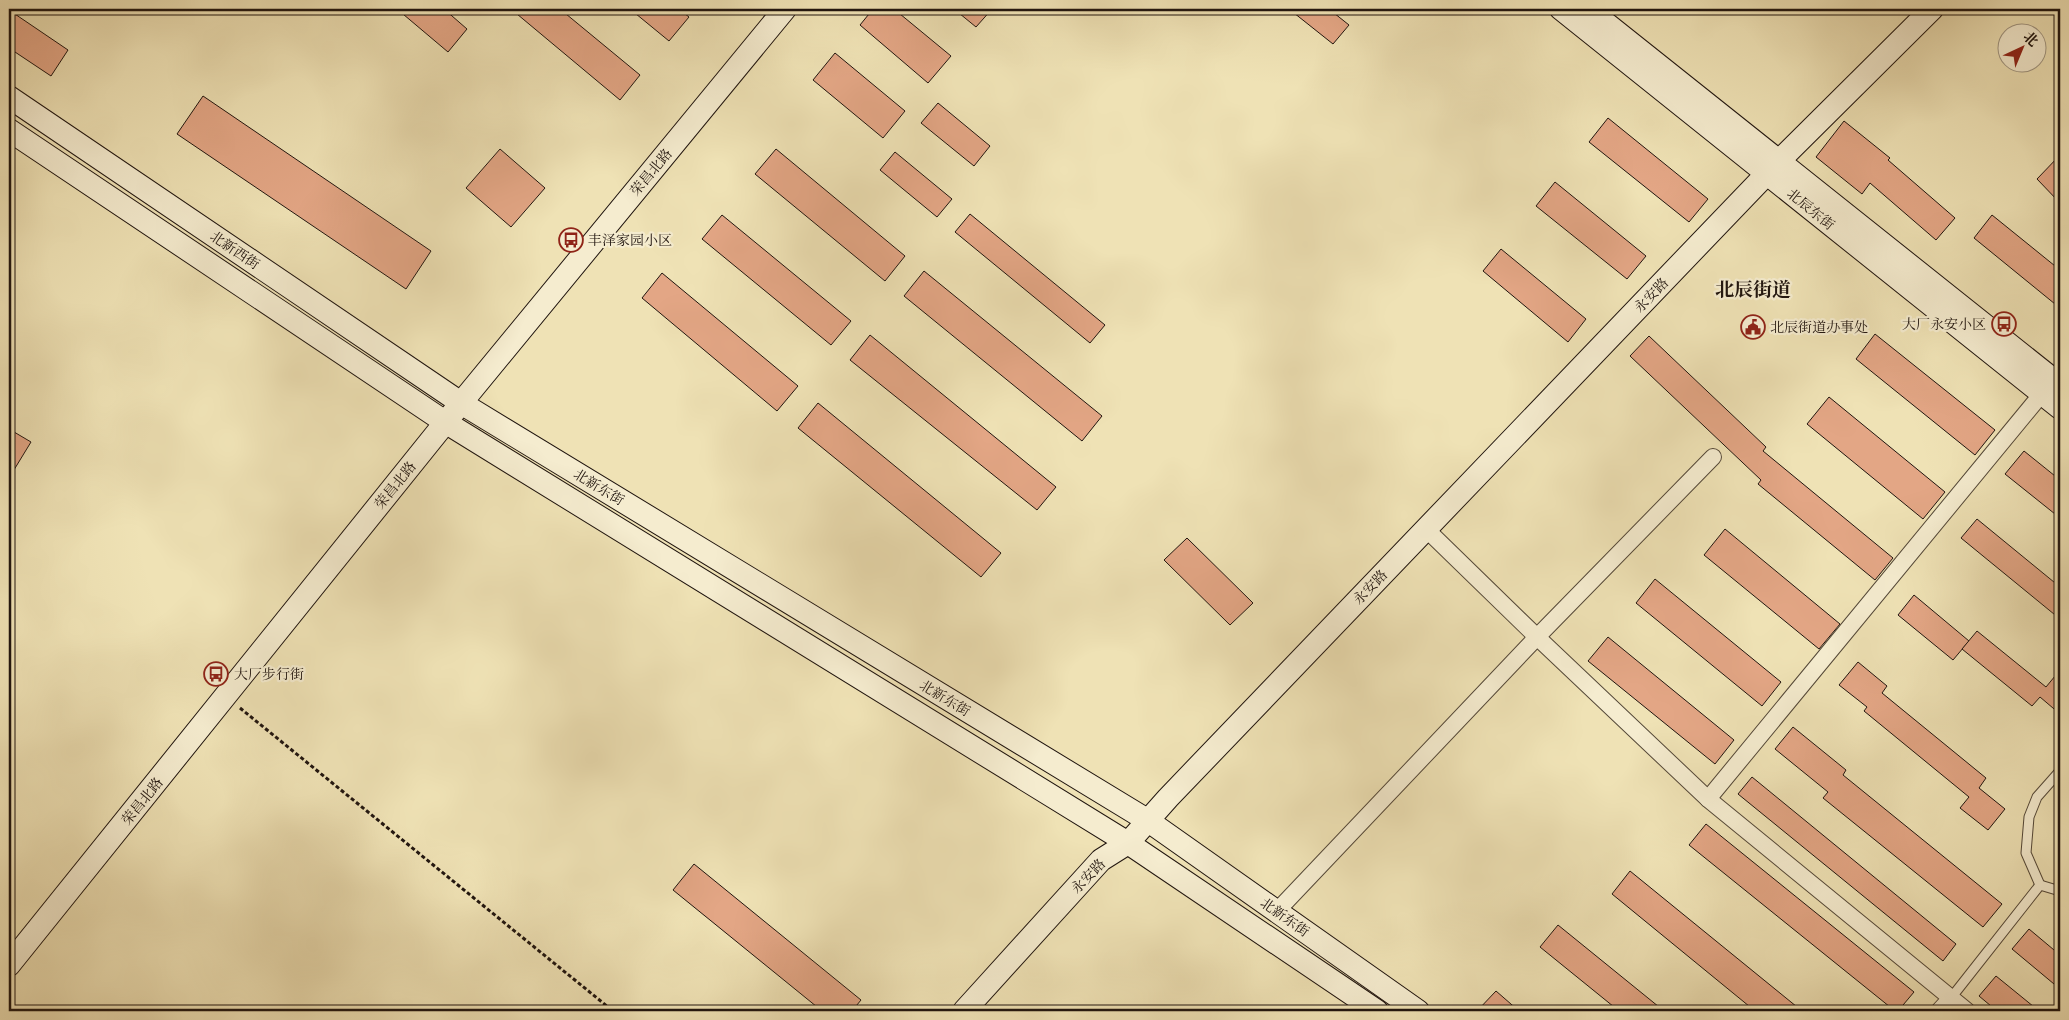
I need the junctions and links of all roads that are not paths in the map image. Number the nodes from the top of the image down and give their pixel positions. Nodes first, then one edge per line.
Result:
1 (785, 9) edge
2 (1561, 9) edge
3 (1588, 9) edge
4 (1932, 9) edge
5 (9, 98) edge
6 (9, 130) edge
7 (1772, 168) junction
8 (2057, 382) edge
9 (461, 402) junction
10 (2060, 408) edge
11 (445, 422) junction
12 (1713, 457) dead end
13 (1426, 528) junction
14 (774, 594) junction
15 (760, 616) junction
16 (1537, 637) junction
17 (2060, 771) edge
18 (1708, 799) junction
19 (1147, 820) junction
20 (1128, 843) junction
21 (2040, 885) junction
22 (2060, 890) edge
23 (1277, 911) junction
24 (9, 965) edge
25 (1951, 998) junction
26 (964, 1011) edge
27 (1377, 1011) edge
28 (1418, 1011) edge
29 (1939, 1011) edge
30 (1967, 1011) edge

1 - 9 main road, 荣昌北路
2 - 7 main road, 北辰东街
3 - 7 main road, 北辰东街
4 - 7 main road, 永安路
5 - 9 main road, 北新西街
6 - 11 main road, 北新西街
7 - 8 main road, 北辰东街
7 - 10 main road, 北辰东街
7 - 13 main road, 永安路
8 - 18 street
9 - 11 main road, 荣昌北路
9 - 14 main road, 北新东街
11 - 15 main road, 北新东街
11 - 24 main road, 荣昌北路
12 - 16 street
13 - 16 street
13 - 19 main road, 永安路
14 - 15 main road
14 - 19 main road, 北新东街
15 - 20 main road, 北新东街
16 - 18 street
16 - 23 street
17 - 21 lane
18 - 25 street
19 - 20 main road, 永安路
19 - 23 main road, 北新东街
20 - 26 main road, 永安路
20 - 27 main road, 北新东街
21 - 22 lane
21 - 25 lane
23 - 28 main road, 北新东街
25 - 29 street
25 - 30 street

